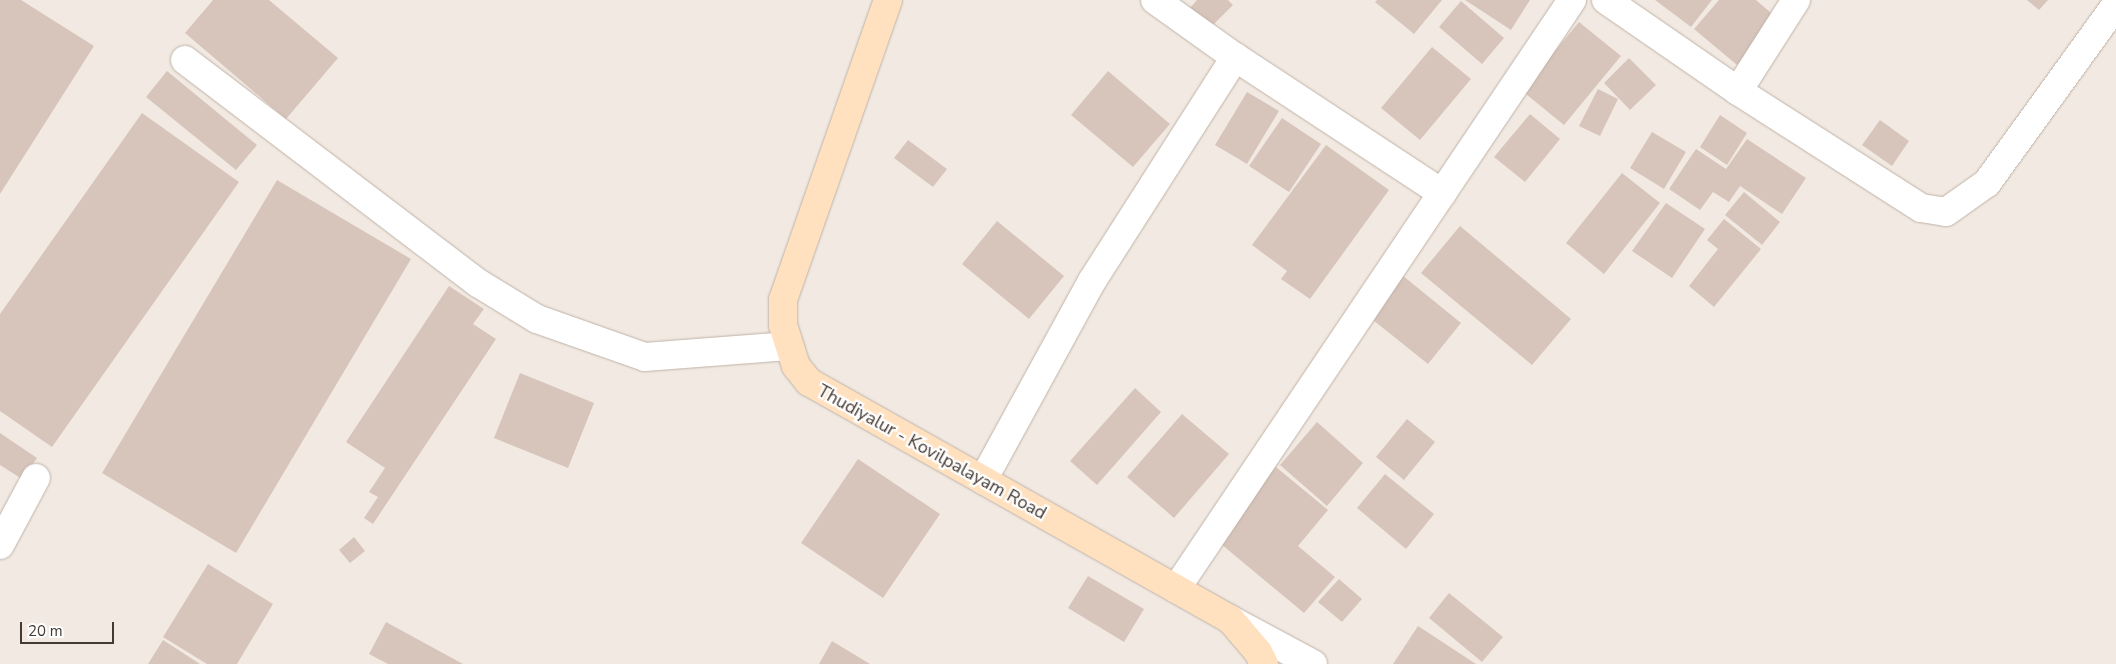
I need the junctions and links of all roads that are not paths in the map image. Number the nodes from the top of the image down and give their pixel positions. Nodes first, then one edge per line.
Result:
1 (888, 0) edge
2 (1155, 0) edge
3 (1572, 0) edge
4 (1606, 0) edge
5 (1796, 0) edge
6 (2116, 5) edge
7 (1234, 57) junction
8 (185, 60) dead end
9 (1738, 91) junction
10 (1442, 193) junction
11 (789, 346) junction
12 (36, 478) dead end
13 (983, 480) junction
14 (0, 545) edge
15 (1176, 589) junction
16 (1230, 620) junction
17 (1264, 664) edge
18 (1313, 664) edge

1 - 11 main road, Thudiyalur - Kovilpalayam Road
2 - 7 street
3 - 10 street
4 - 9 street
5 - 9 street
6 - 9 street
7 - 10 street
7 - 13 street
8 - 11 street
10 - 15 street
11 - 13 main road, Thudiyalur - Kovilpalayam Road
12 - 14 street
13 - 15 main road, Thudiyalur - Kovilpalayam Road
15 - 16 main road, Thudiyalur - Kovilpalayam Road
16 - 17 main road, Thudiyalur - Kovilpalayam Road
16 - 18 street

